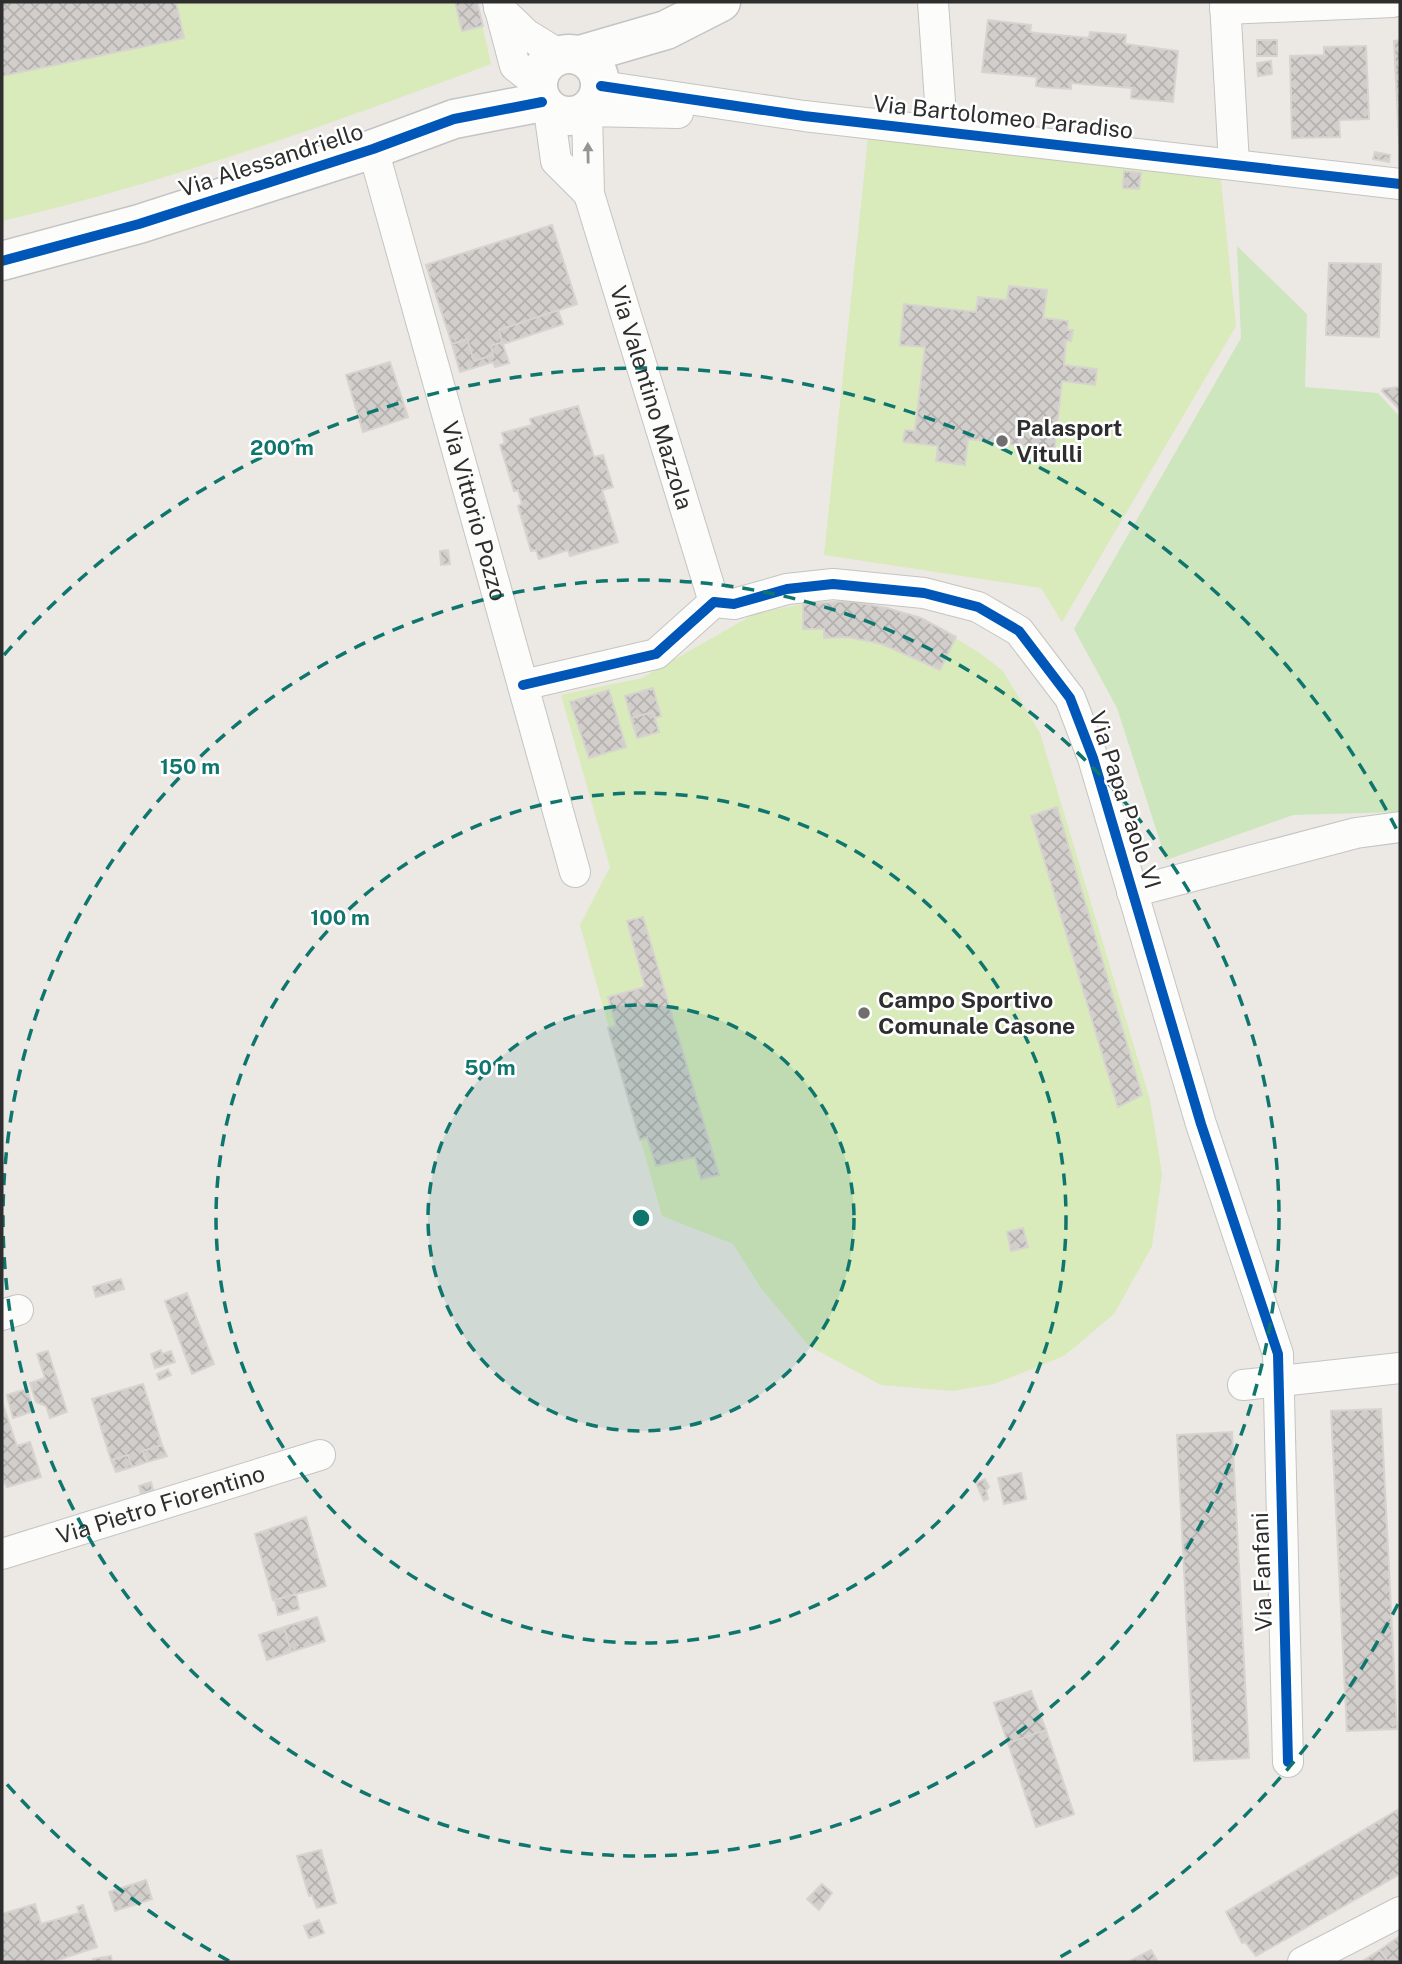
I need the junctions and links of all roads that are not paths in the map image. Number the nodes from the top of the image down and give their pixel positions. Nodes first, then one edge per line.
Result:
1 (720, 2) edge
2 (933, 2) edge
3 (1393, 2) edge
4 (499, 5) edge
5 (1225, 6) edge
6 (565, 86) junction
7 (942, 130) junction
8 (373, 149) junction
9 (1234, 164) junction
10 (1400, 184) edge
11 (2, 261) edge
12 (715, 602) junction
13 (523, 684) junction
14 (1400, 827) edge
15 (575, 872) dead end
16 (1132, 892) junction
17 (1400, 1368) edge
18 (1277, 1381) junction
19 (1243, 1385) dead end
20 (320, 1455) dead end
21 (2, 1554) edge
22 (1288, 1762) dead end
23 (1400, 1912) edge
24 (1303, 1962) edge

1 - 6 street, Via Alessandriello
2 - 7 street
3 - 5 street
4 - 6 street
5 - 9 street
6 - 7 street, Via Bartolomeo Paradiso
6 - 8 street, Via Alessandriello
6 - 12 street, Via Valentino Mazzola
7 - 9 street, Via Bartolomeo Paradiso
8 - 11 street, Via Alessandriello
8 - 13 street, Via Vittorio Pozzo
9 - 10 street, Via Bartolomeo Paradiso
12 - 13 street
12 - 16 street, Via Papa Paolo VI
13 - 15 street, Via Vittorio Pozzo
14 - 16 street
16 - 18 street, Via Papa Paolo VI
17 - 18 street
18 - 19 street
18 - 22 street, Via Fanfani
20 - 21 street, Via Pietro Fiorentino
23 - 24 street

